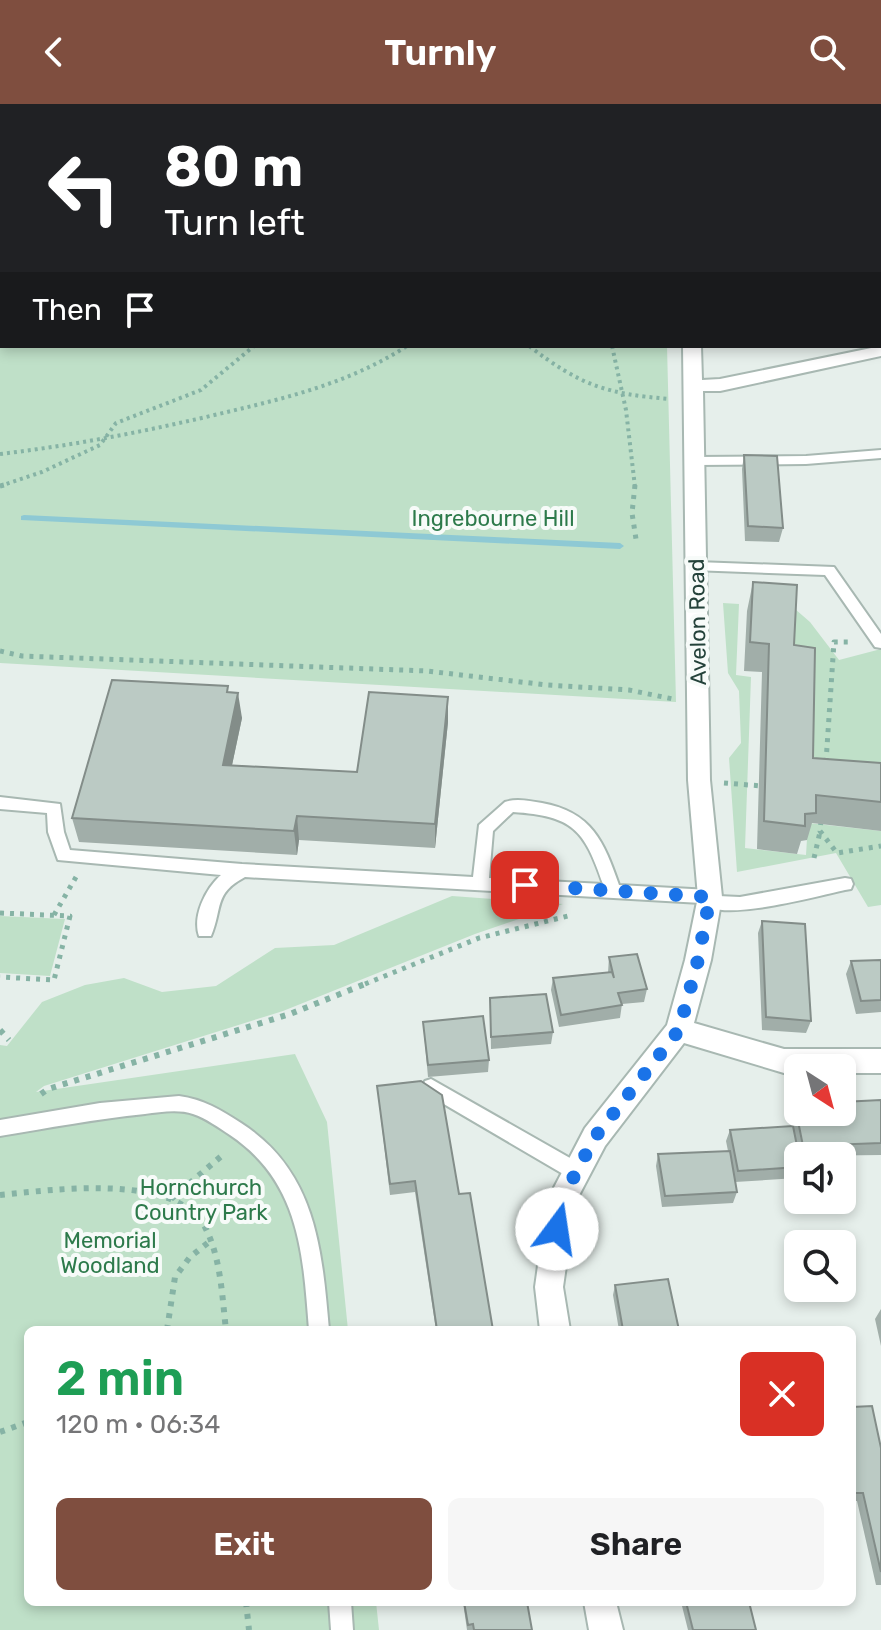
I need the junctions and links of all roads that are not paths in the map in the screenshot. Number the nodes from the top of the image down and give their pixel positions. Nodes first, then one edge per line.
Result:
1 (692, 348) edge
2 (881, 351) edge
3 (693, 393) junction
4 (881, 454) edge
5 (696, 461) junction
6 (697, 567) junction
7 (880, 643) edge
8 (0, 803) edge
9 (243, 870) junction
10 (480, 883) junction
11 (845, 884) dead end
12 (613, 890) junction
13 (709, 900) junction
14 (205, 931) dead end
15 (679, 1030) junction
16 (881, 1061) edge
17 (431, 1087) edge
18 (9, 1127) edge
19 (577, 1172) junction
20 (319, 1326) edge
21 (554, 1326) edge
22 (340, 1606) edge
23 (601, 1606) edge
24 (342, 1630) edge
25 (606, 1630) edge

1 - 3 street, Avelon Road
2 - 3 street
3 - 5 street, Avelon Road
4 - 5 lane
5 - 6 street, Avelon Road
6 - 7 lane
6 - 13 street, Avelon Road
8 - 9 lane
9 - 10 lane
9 - 14 lane
10 - 12 lane
10 - 12 lane
11 - 13 lane
12 - 13 lane
13 - 15 street, Avelon Road
15 - 16 street
15 - 19 street
17 - 19 lane
18 - 20 lane
19 - 21 street
22 - 24 lane
23 - 25 street

